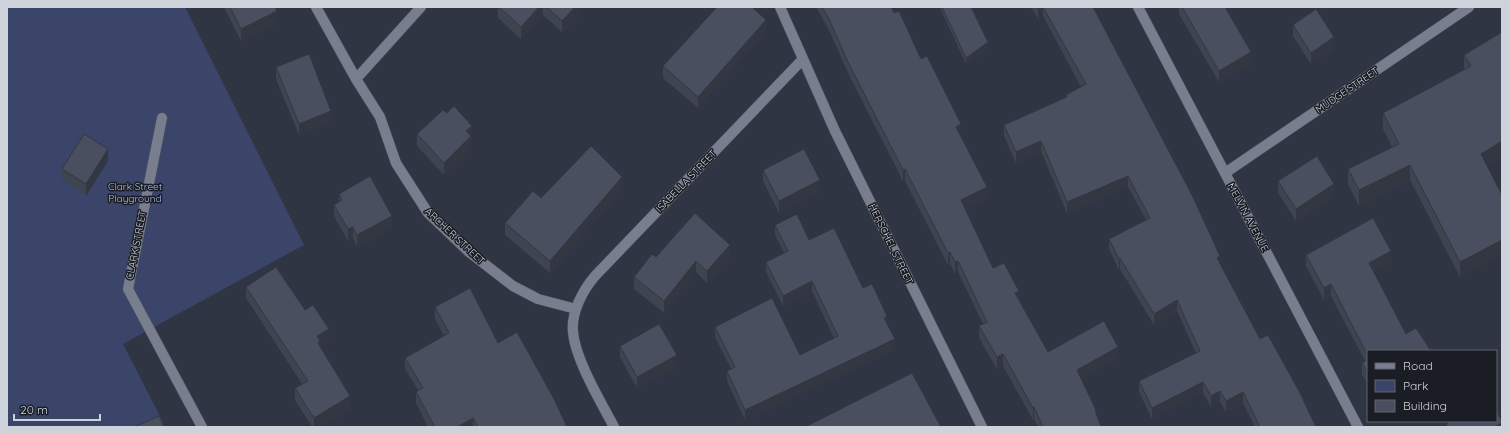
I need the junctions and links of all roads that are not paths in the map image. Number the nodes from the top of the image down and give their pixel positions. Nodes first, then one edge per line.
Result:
1 (316, 7) edge
2 (421, 7) edge
3 (780, 7) edge
4 (1138, 7) edge
5 (1469, 7) edge
6 (803, 59) junction
7 (356, 79) junction
8 (162, 118) dead end
9 (1225, 172) junction
10 (576, 309) junction
11 (202, 427) edge
12 (614, 427) edge
13 (982, 427) edge
14 (1358, 427) edge

1 - 7 street, ARCHER STREET
2 - 7 street
3 - 6 street, HERSCHEL STREET
4 - 9 street, MELVIN AVENUE
5 - 9 street, MUDGE STREET
6 - 10 street, ISABELLA STREET
6 - 13 street, HERSCHEL STREET
7 - 10 street, ARCHER STREET
8 - 11 street, CLARK STREET
9 - 14 street, MELVIN AVENUE
10 - 12 street

